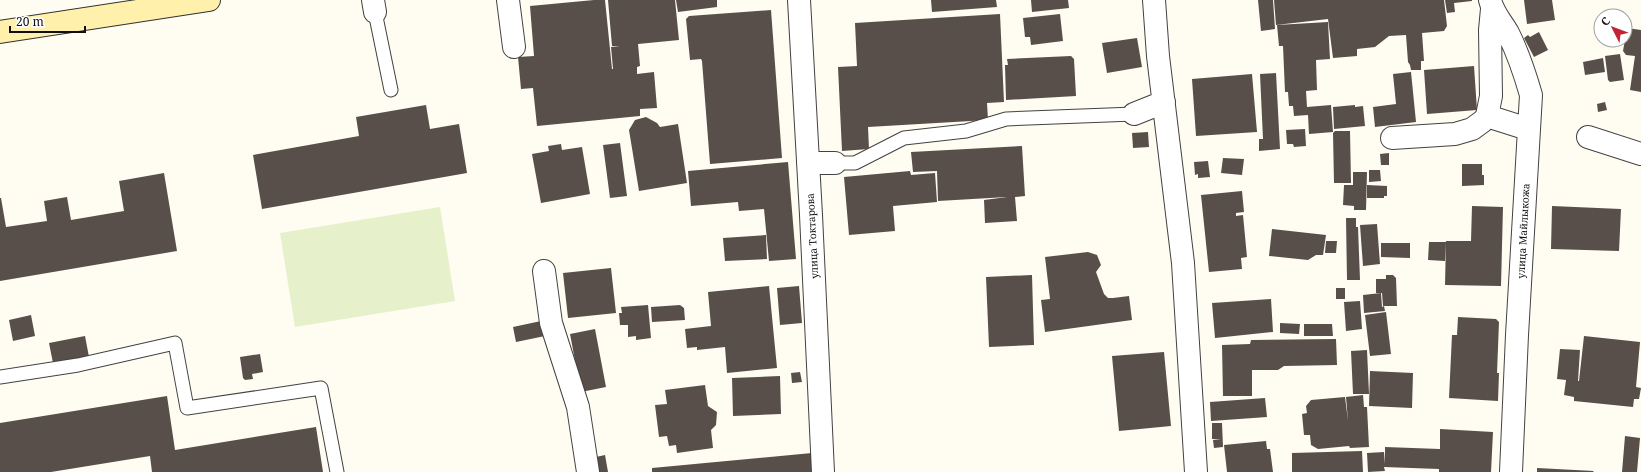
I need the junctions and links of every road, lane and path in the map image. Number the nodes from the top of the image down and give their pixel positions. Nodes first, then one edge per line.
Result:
1 (209, 0) edge
2 (508, 0) edge
3 (799, 0) edge
4 (1154, 0) edge
5 (1491, 5) edge
6 (374, 6) edge
7 (0, 32) edge
8 (514, 46) dead end
9 (391, 90) dead end
10 (1164, 102) junction
11 (1134, 114) joint
12 (1487, 116) junction
13 (1528, 129) junction
14 (1588, 137) dead end
15 (1392, 138) dead end
16 (1641, 154) edge
17 (808, 163) junction
18 (835, 163) joint
19 (544, 271) dead end
20 (0, 378) edge
21 (337, 472) edge
22 (588, 472) edge
23 (823, 472) edge
24 (1196, 472) edge
25 (1511, 472) edge

1 - 7 street
2 - 8 street
3 - 17 street, улица Токтарова
4 - 10 street
5 - 12 street
5 - 13 street, улица Майлыкожа
6 - 9 lane
10 - 11 street
10 - 24 street
11 - 18 lane
12 - 13 street
12 - 15 street
13 - 25 street, улица Майлыкожа
14 - 16 street
17 - 18 street
17 - 23 street, улица Токтарова
19 - 22 street
20 - 21 lane

